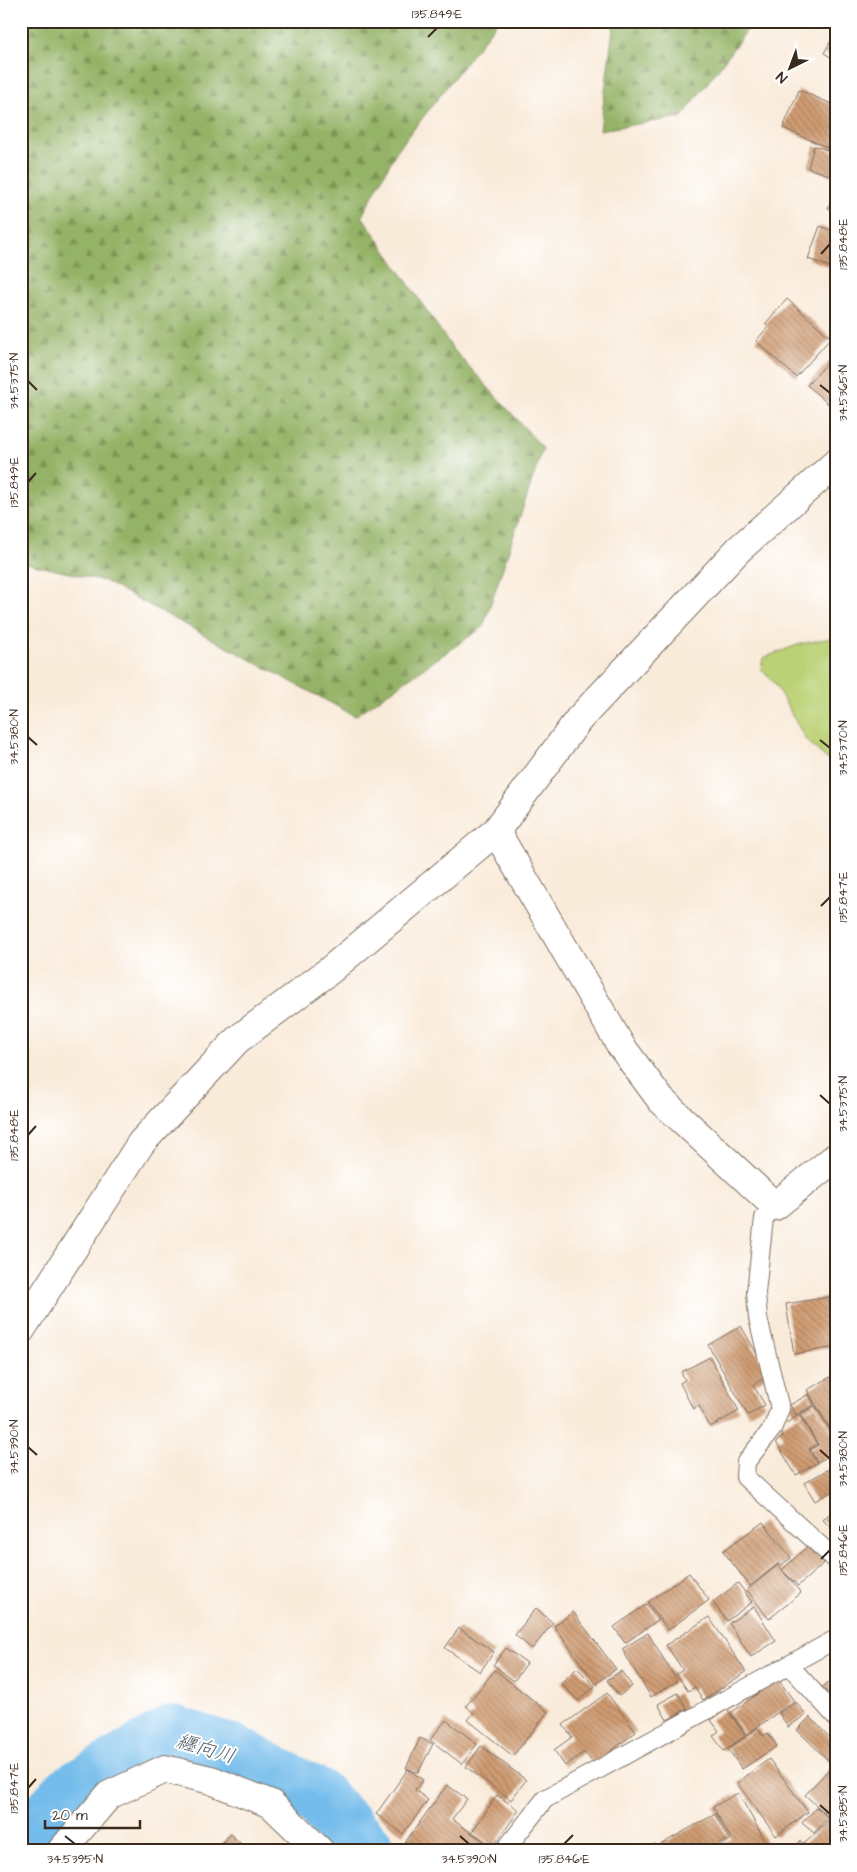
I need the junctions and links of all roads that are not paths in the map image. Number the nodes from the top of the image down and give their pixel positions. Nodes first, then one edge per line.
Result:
1 (836, 463) edge
2 (496, 831) junction
3 (836, 1157) edge
4 (775, 1206) junction
5 (21, 1330) edge
6 (836, 1560) edge
7 (836, 1639) edge
8 (789, 1665) junction
9 (836, 1717) edge
10 (61, 1851) edge
11 (320, 1851) edge
12 (504, 1851) edge

1 - 2 street
2 - 4 street
2 - 5 street
3 - 4 street
4 - 6 lane
7 - 8 lane
8 - 9 lane
8 - 12 lane
10 - 11 street

